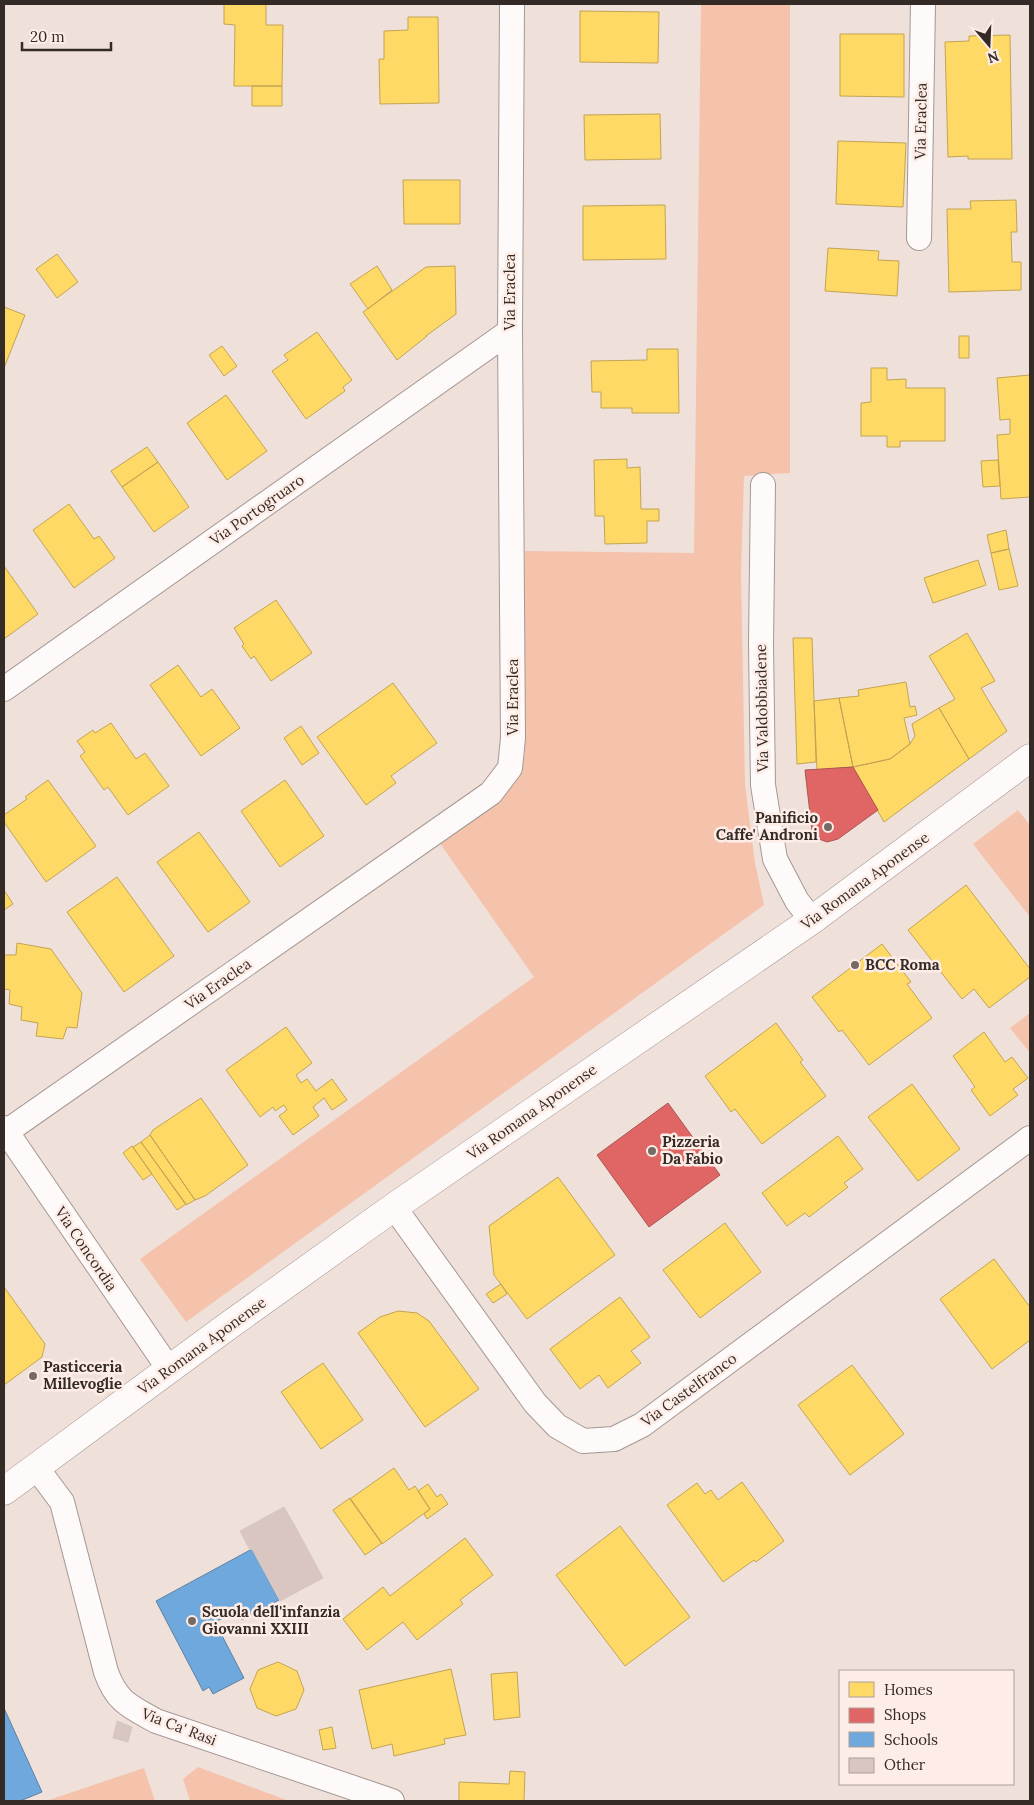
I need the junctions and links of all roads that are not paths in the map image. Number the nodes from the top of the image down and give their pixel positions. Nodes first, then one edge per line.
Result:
1 (512, 4) edge
2 (923, 4) edge
3 (919, 238) dead end
4 (510, 331) junction
5 (763, 486) dead end
6 (4, 689) edge
7 (1030, 758) edge
8 (812, 920) junction
9 (5, 1130) edge
10 (1030, 1138) edge
11 (394, 1207) junction
12 (169, 1370) junction
13 (36, 1467) junction
14 (4, 1491) edge
15 (392, 1801) edge

1 - 4 street, Via Eraclea
2 - 3 street, Via Eraclea
4 - 6 street, Via Portogruaro
4 - 9 street, Via Eraclea
5 - 8 street, Via Valdobbiadene
7 - 8 street, Via Romana Aponense
8 - 11 street, Via Romana Aponense
9 - 12 street, Via Concordia
10 - 11 street, Via Castelfranco
11 - 12 street, Via Romana Aponense
12 - 13 street, Via Romana Aponense
13 - 14 street, Via Romana Aponense
13 - 15 street, Via Ca' Rasi

